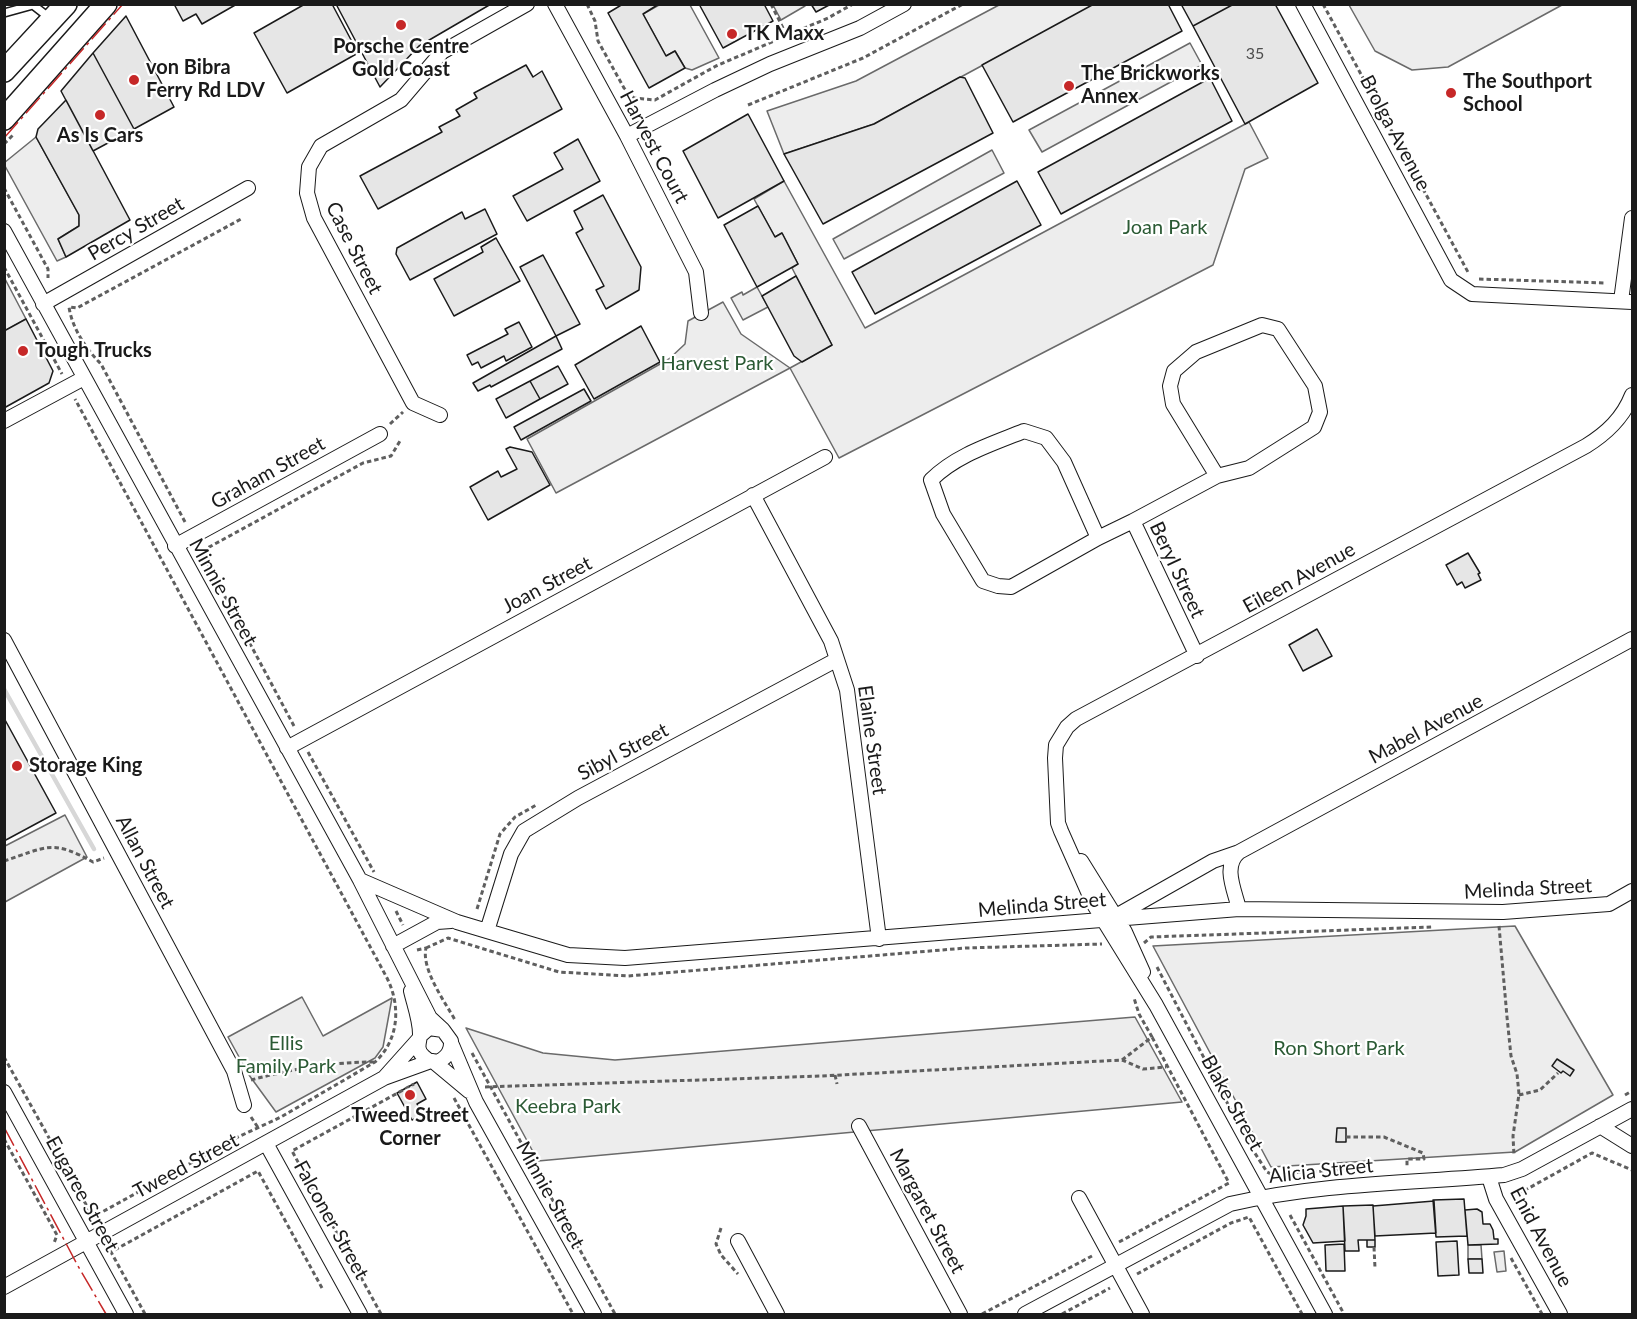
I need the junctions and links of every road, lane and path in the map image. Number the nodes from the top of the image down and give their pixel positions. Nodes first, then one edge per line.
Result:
1 (106, 4) edge
2 (527, 4) edge
3 (555, 4) edge
4 (587, 4) edge
5 (771, 4) edge
6 (853, 4) edge
7 (904, 4) edge
8 (963, 4) edge
9 (1304, 4) edge
10 (1323, 4) edge
11 (32, 5) edge
12 (59, 12) edge
13 (4, 14) edge
14 (787, 36) junction
15 (4, 71) edge
16 (748, 105) dead end
17 (4, 119) edge
18 (627, 136) junction
19 (4, 188) edge
20 (248, 188) dead end
21 (243, 218) dead end
22 (1632, 218) edge
23 (4, 231) edge
24 (4, 267) edge
25 (48, 278) dead end
26 (1606, 283) dead end
27 (1627, 301) edge
28 (43, 304) junction
29 (701, 313) dead end
30 (63, 376) dead end
31 (84, 378) junction
32 (1632, 395) edge
33 (74, 396) dead end
34 (413, 403) junction
35 (440, 415) dead end
36 (4, 421) edge
37 (380, 434) joint
38 (400, 441) dead end
39 (825, 457) dead end
40 (1217, 476) junction
41 (753, 495) junction
42 (1132, 521) junction
43 (185, 522) dead end
44 (1098, 538) junction
45 (175, 546) junction
46 (197, 546) dead end
47 (202, 551) junction
48 (1632, 639) edge
49 (4, 640) edge
50 (1197, 656) junction
51 (836, 660) junction
52 (294, 726) dead end
53 (287, 748) junction
54 (306, 750) dead end
55 (545, 800) dead end
56 (1063, 835) joint
57 (1239, 852) junction
58 (118, 853) junction
59 (4, 861) edge
60 (369, 861) dead end
61 (360, 880) junction
62 (1632, 891) edge
63 (477, 909) dead end
64 (1239, 909) junction
65 (1111, 918) junction
66 (457, 922) junction
67 (1509, 924) dead end
68 (1438, 927) dead end
69 (487, 931) junction
70 (879, 939) junction
71 (393, 946) junction
72 (426, 948) junction
73 (1108, 948) dead end
74 (417, 951) dead end
75 (1149, 952) dead end
76 (1153, 961) dead end
77 (406, 971) junction
78 (1133, 996) dead end
79 (456, 1024) dead end
80 (443, 1030) junction
81 (1152, 1037) junction
82 (419, 1038) junction
83 (452, 1045) junction
84 (468, 1045) dead end
85 (4, 1057) edge
86 (1122, 1060) junction
87 (432, 1061) junction
88 (375, 1062) junction
89 (1166, 1067) junction
90 (1558, 1073) dead end
91 (835, 1075) junction
92 (384, 1078) junction
93 (237, 1083) junction
94 (417, 1083) dead end
95 (837, 1084) dead end
96 (490, 1087) junction
97 (479, 1091) junction
98 (1632, 1091) edge
99 (4, 1092) edge
100 (450, 1092) dead end
101 (1519, 1095) junction
102 (1623, 1096) dead end
103 (244, 1105) joint
104 (1632, 1109) edge
105 (1237, 1124) dead end
106 (859, 1126) dead end
107 (1600, 1126) junction
108 (258, 1128) junction
109 (1346, 1137) dead end
110 (4, 1139) edge
111 (1248, 1143) dead end
112 (267, 1144) junction
113 (1632, 1146) edge
114 (1524, 1151) dead end
115 (1514, 1156) junction
116 (1506, 1160) dead end
117 (1407, 1167) dead end
118 (1371, 1169) dead end
119 (1632, 1170) edge
120 (1489, 1177) junction
121 (1262, 1197) junction
122 (1079, 1198) dead end
123 (1509, 1198) dead end
124 (1290, 1215) dead end
125 (721, 1228) dead end
126 (738, 1241) dead end
127 (86, 1242) junction
128 (1118, 1242) dead end
129 (1374, 1247) dead end
130 (45, 1248) dead end
131 (1092, 1256) dead end
132 (1511, 1258) dead end
133 (1115, 1266) junction
134 (1375, 1268) dead end
135 (1137, 1274) dead end
136 (743, 1279) dead end
137 (4, 1287) edge
138 (322, 1288) dead end
139 (1110, 1288) dead end
140 (126, 1314) edge
141 (145, 1314) edge
142 (360, 1314) edge
143 (381, 1314) edge
144 (573, 1314) edge
145 (594, 1314) edge
146 (615, 1314) edge
147 (777, 1314) edge
148 (960, 1314) edge
149 (982, 1314) edge
150 (1025, 1314) edge
151 (1062, 1314) edge
152 (1142, 1314) edge
153 (1302, 1314) edge
154 (1325, 1314) edge
155 (1344, 1314) edge
156 (1542, 1314) edge
157 (1560, 1314) edge

1 - 17 main road
2 - 34 street, Case Street
3 - 18 street, Harvest Court
4 - 14 path
5 - 14 path
6 - 14 path
7 - 18 street
8 - 16 path
9 - 27 street, Brolga Avenue
10 - 26 path
11 - 12 lane
11 - 13 lane
12 - 15 main road
18 - 29 street, Harvest Court
19 - 25 path
20 - 28 street, Percy Street
21 - 43 path
22 - 27 street
23 - 28 street, Minnie Street
24 - 30 path
28 - 31 street, Minnie Street
31 - 36 street
31 - 45 street, Minnie Street
32 - 50 street, Eileen Avenue
33 - 88 path
34 - 35 street
34 - 37 path
37 - 45 street, Graham Street
38 - 47 path
39 - 41 street, Joan Street
40 - 40 street, Beryl Street
40 - 42 street, Beryl Street
41 - 51 street, Elaine Street
41 - 53 street, Joan Street
42 - 44 street
42 - 50 street, Beryl Street
44 - 44 street
45 - 53 street, Minnie Street
46 - 47 path
47 - 52 path
48 - 57 street, Mabel Avenue
49 - 58 street, Allan Street
50 - 56 street, Eileen Avenue
51 - 69 street, Sibyl Street
51 - 70 street, Elaine Street
53 - 61 street, Minnie Street
54 - 60 path
55 - 63 path
56 - 65 street, Blake Street
57 - 64 street
57 - 65 street, Mabel Avenue
58 - 59 path
58 - 93 street, Allan Street
61 - 66 street, Melinda Street
61 - 71 street, Minnie Street
62 - 64 street, Melinda Street
64 - 65 street, Melinda Street
65 - 70 street, Melinda Street
65 - 121 street, Blake Street
66 - 69 street, Melinda Street
66 - 71 street, Melinda Street
67 - 101 path
68 - 75 path
69 - 70 street, Melinda Street
71 - 77 street, Minnie Street
72 - 73 path
72 - 74 path
72 - 79 path
76 - 105 path
77 - 80 street, Minnie Street
77 - 82 street, Minnie Street
78 - 81 path
80 - 82 street
80 - 83 street
81 - 86 path
81 - 89 path
82 - 87 street
82 - 92 street, Tweed Street
83 - 87 street
83 - 97 street, Minnie Street
84 - 96 path
85 - 108 path
86 - 89 path
86 - 91 path
87 - 92 street, Tweed Street
87 - 97 street, Minnie Street
88 - 93 path
88 - 108 path
89 - 128 path
90 - 101 path
91 - 95 path
91 - 96 path
92 - 112 street, Tweed Street
93 - 103 street, Allan Street
94 - 143 path
96 - 97 path
96 - 146 path
97 - 145 street, Minnie Street
98 - 102 path
99 - 127 street, Eugaree Street
100 - 144 path
101 - 115 path
103 - 108 path
104 - 107 street, Alicia Street
106 - 148 street, Margaret Street
107 - 113 street
107 - 120 street, Alicia Street
108 - 112 path
109 - 117 path
110 - 130 path
111 - 118 path
112 - 127 street, Tweed Street
112 - 142 street, Falconer Street
114 - 115 path
115 - 116 path
119 - 123 path
120 - 121 street, Alicia Street
120 - 157 street, Enid Avenue
121 - 133 street, Alicia Street
121 - 154 street, Blake Street
122 - 133 street
124 - 155 path
125 - 136 path
126 - 147 street
127 - 137 street, Tweed Street
127 - 140 street, Eugaree Street
129 - 134 path
131 - 149 path
132 - 156 path
133 - 150 street, Alicia Street
133 - 152 street
135 - 153 path
138 - 141 path
139 - 151 path

